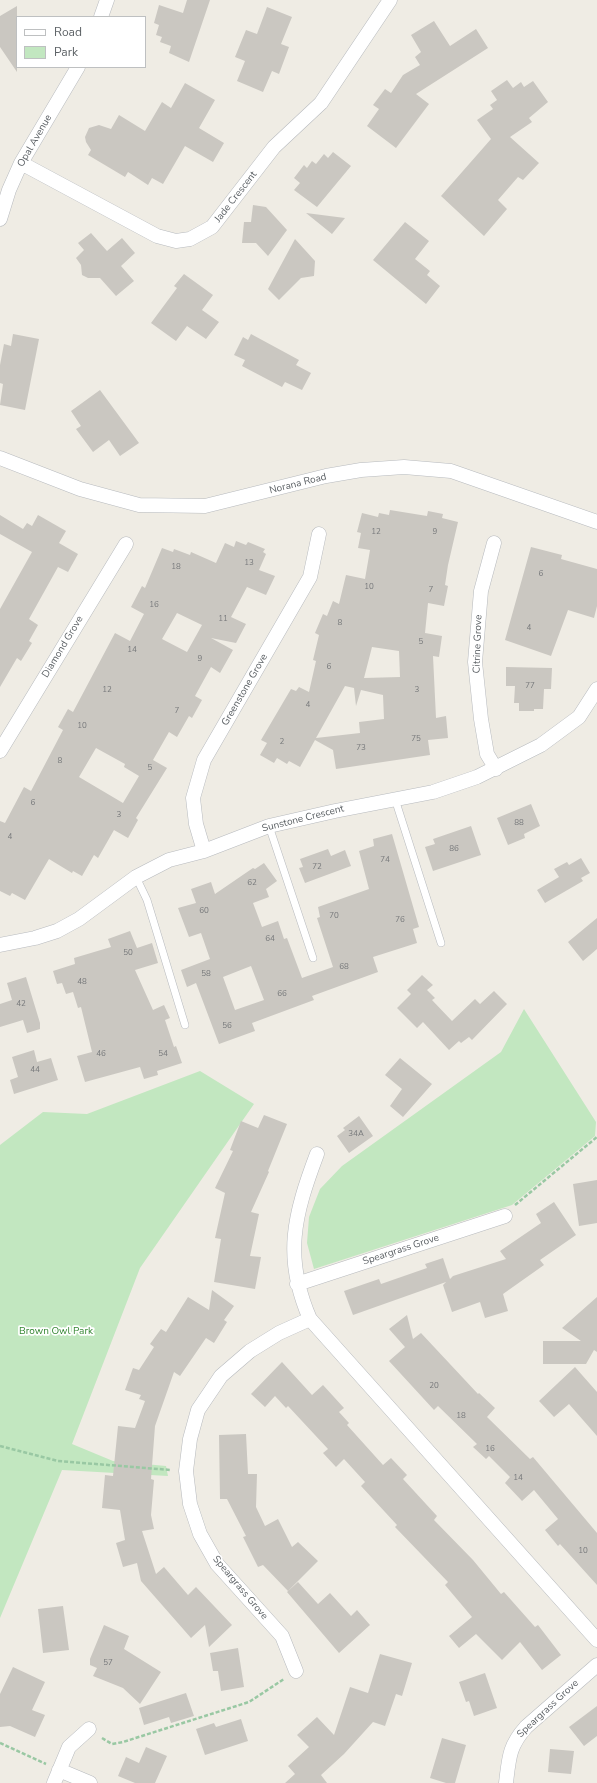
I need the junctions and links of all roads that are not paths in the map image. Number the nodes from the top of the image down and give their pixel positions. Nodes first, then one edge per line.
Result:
1 (107, 0) edge
2 (390, 0) edge
3 (101, 16) edge
4 (77, 68) edge
5 (21, 163) junction
6 (0, 219) edge
7 (0, 458) edge
8 (597, 522) edge
9 (319, 534) dead end
10 (494, 543) dead end
11 (126, 544) dead end
12 (597, 689) edge
13 (0, 751) edge
14 (496, 769) junction
15 (395, 799) junction
16 (269, 826) junction
17 (204, 851) junction
18 (136, 877) junction
19 (441, 943) dead end
20 (0, 945) edge
21 (313, 958) dead end
22 (185, 1025) dead end
23 (317, 1154) dead end
24 (505, 1216) road end
25 (297, 1284) junction
26 (310, 1319) junction
27 (597, 1640) edge
28 (597, 1665) edge
29 (296, 1671) road end
30 (89, 1729) road end
31 (56, 1777) edge
32 (90, 1783) edge
33 (506, 1783) edge

1 - 3 street
2 - 5 street, Jade Crescent
4 - 5 street, Opal Avenue
5 - 6 street, Opal Avenue
7 - 8 street, Norana Road
9 - 17 street, Greenstone Grove
10 - 14 street, Citrine Grove
11 - 13 street, Diamond Grove
12 - 14 street, Sunstone Crescent
14 - 15 street, Sunstone Crescent
15 - 16 street, Sunstone Crescent
15 - 19 lane
16 - 17 street, Sunstone Crescent
16 - 21 lane
17 - 18 street, Sunstone Crescent
18 - 20 street, Sunstone Crescent
18 - 22 lane
23 - 25 street
24 - 25 street, Speargrass Grove
25 - 26 street
26 - 27 street
26 - 29 street, Speargrass Grove
28 - 33 street, Speargrass Grove
30 - 31 street
31 - 32 street

